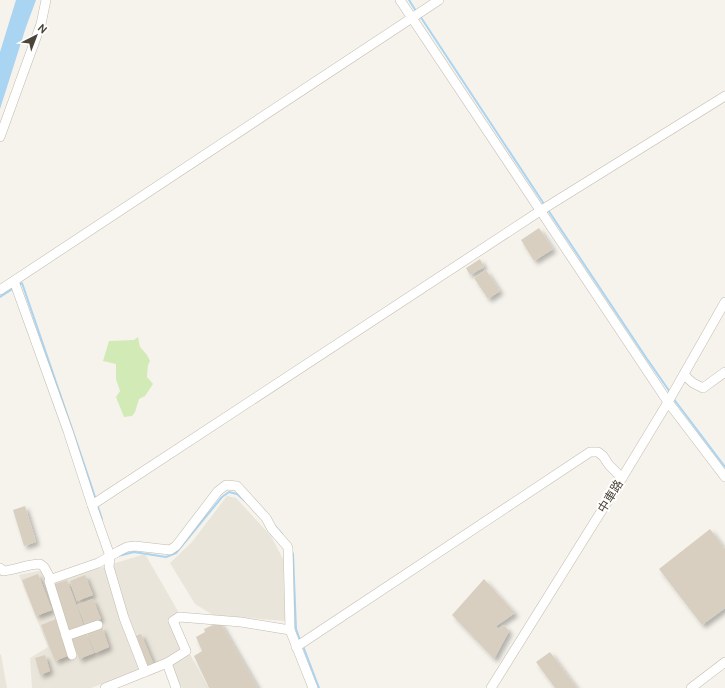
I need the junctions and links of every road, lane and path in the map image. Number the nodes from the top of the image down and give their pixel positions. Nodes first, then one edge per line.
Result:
1 (46, 0) edge
2 (400, 0) edge
3 (439, 0) edge
4 (412, 18) junction
5 (725, 96) edge
6 (0, 137) edge
7 (540, 211) junction
8 (14, 281) junction
9 (0, 290) edge
10 (725, 302) edge
11 (725, 372) edge
12 (684, 375) junction
13 (668, 402) junction
14 (725, 477) edge
15 (622, 478) junction
16 (92, 505) junction
17 (110, 556) junction
18 (0, 568) edge
19 (50, 578) junction
20 (98, 625) dead end
21 (290, 630) junction
22 (66, 636) junction
23 (296, 647) junction
24 (72, 655) dead end
25 (725, 662) edge
26 (167, 663) junction
27 (145, 672) junction
28 (105, 688) edge
29 (176, 688) edge
30 (312, 688) edge
31 (491, 688) edge
32 (691, 688) edge

1 - 6 street
2 - 4 street
3 - 4 street
4 - 7 street
4 - 8 street
5 - 7 street
7 - 13 street
7 - 16 street
8 - 9 street
8 - 16 street
10 - 12 street, 中車路
11 - 12 street
12 - 13 street, 中車路
13 - 14 street
13 - 15 street, 中車路
15 - 23 street
15 - 31 street, 中車路
16 - 17 street
17 - 19 street
17 - 21 street
17 - 27 street
18 - 19 street
19 - 22 street
20 - 22 street
21 - 23 street
21 - 26 street
22 - 24 street
23 - 30 street
25 - 32 street
26 - 27 street
26 - 29 street
27 - 28 street

